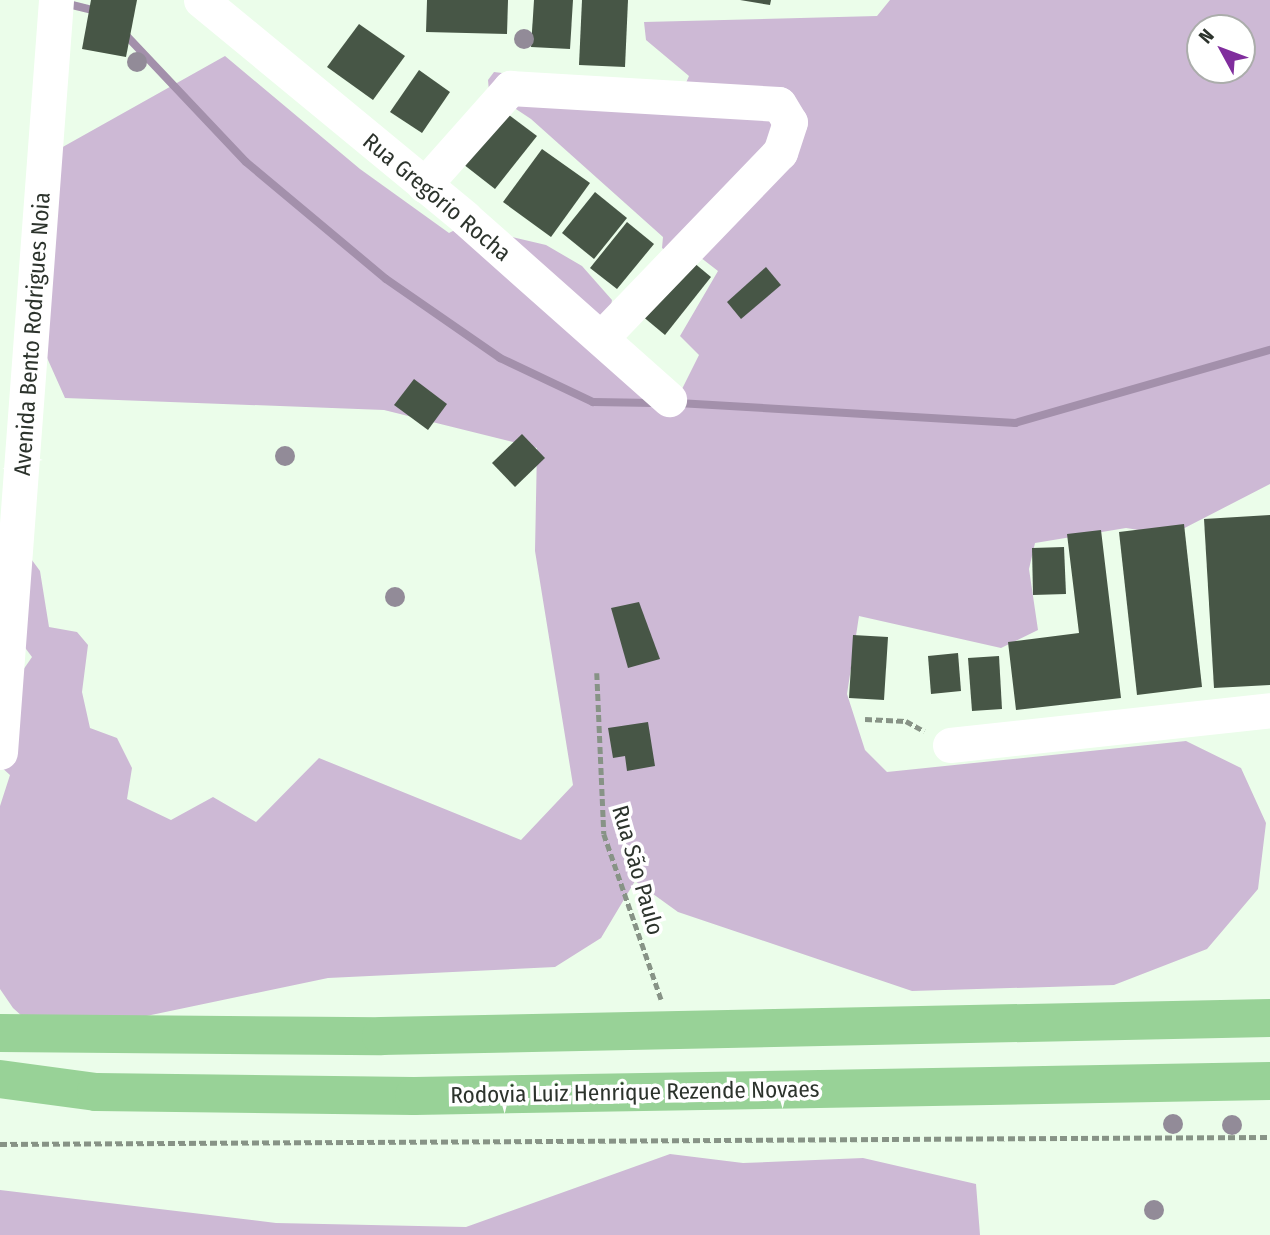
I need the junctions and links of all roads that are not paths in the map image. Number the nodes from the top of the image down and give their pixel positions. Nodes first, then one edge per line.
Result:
1 (56, 0) edge
2 (201, 0) edge
3 (424, 185) junction
4 (601, 338) junction
5 (668, 399) dead end
6 (11, 457) edge
7 (1270, 710) edge
8 (950, 745) road end
9 (0, 752) edge
10 (0, 1010) edge
11 (1270, 1018) edge
12 (0, 1033) edge
13 (38, 1033) junction
14 (0, 1079) edge
15 (1270, 1081) edge

1 - 6 street, Avenida Bento Rodrigues Noia
2 - 3 street, Rua Gregório Rocha
3 - 4 street, Rua Gregório Rocha
3 - 4 street
4 - 5 street, Rua Gregório Rocha
6 - 9 street, Avenida Bento Rodrigues Noia
7 - 8 street
10 - 13 street
11 - 13 highway
12 - 13 highway
14 - 15 highway, Rodovia Luiz Henrique Rezende Novaes

